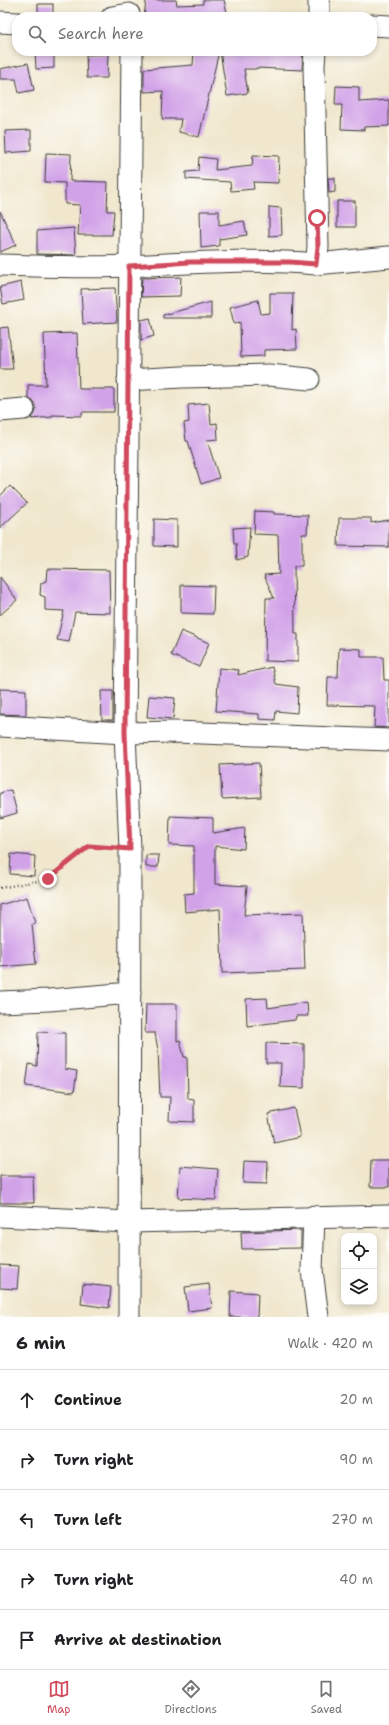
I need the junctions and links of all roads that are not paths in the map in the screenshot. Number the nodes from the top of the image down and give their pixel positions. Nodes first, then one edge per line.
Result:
1 (319, 0) edge
2 (318, 12) edge
3 (0, 22) edge
4 (12, 23) edge
5 (377, 25) edge
6 (389, 26) edge
7 (132, 56) edge
8 (315, 56) edge
9 (389, 257) edge
10 (316, 264) junction
11 (0, 265) edge
12 (129, 266) junction
13 (310, 379) dead end
14 (128, 380) junction
15 (24, 410) dead end
16 (0, 411) edge
17 (0, 726) edge
18 (125, 733) junction
19 (389, 740) edge
20 (130, 993) junction
21 (0, 1002) edge
22 (0, 1216) edge
23 (314, 1216) junction
24 (389, 1216) edge
25 (129, 1222) junction
26 (130, 1317) edge
27 (318, 1317) edge

1 - 2 street
3 - 4 street
5 - 6 street
7 - 12 street
8 - 10 street
9 - 10 street
10 - 12 street
11 - 12 street
12 - 14 street
13 - 14 street
14 - 18 street
15 - 16 street
17 - 18 street
18 - 19 street
18 - 20 street
20 - 21 street
20 - 25 street
22 - 25 street
23 - 24 street
23 - 25 street
23 - 27 street
25 - 26 street

